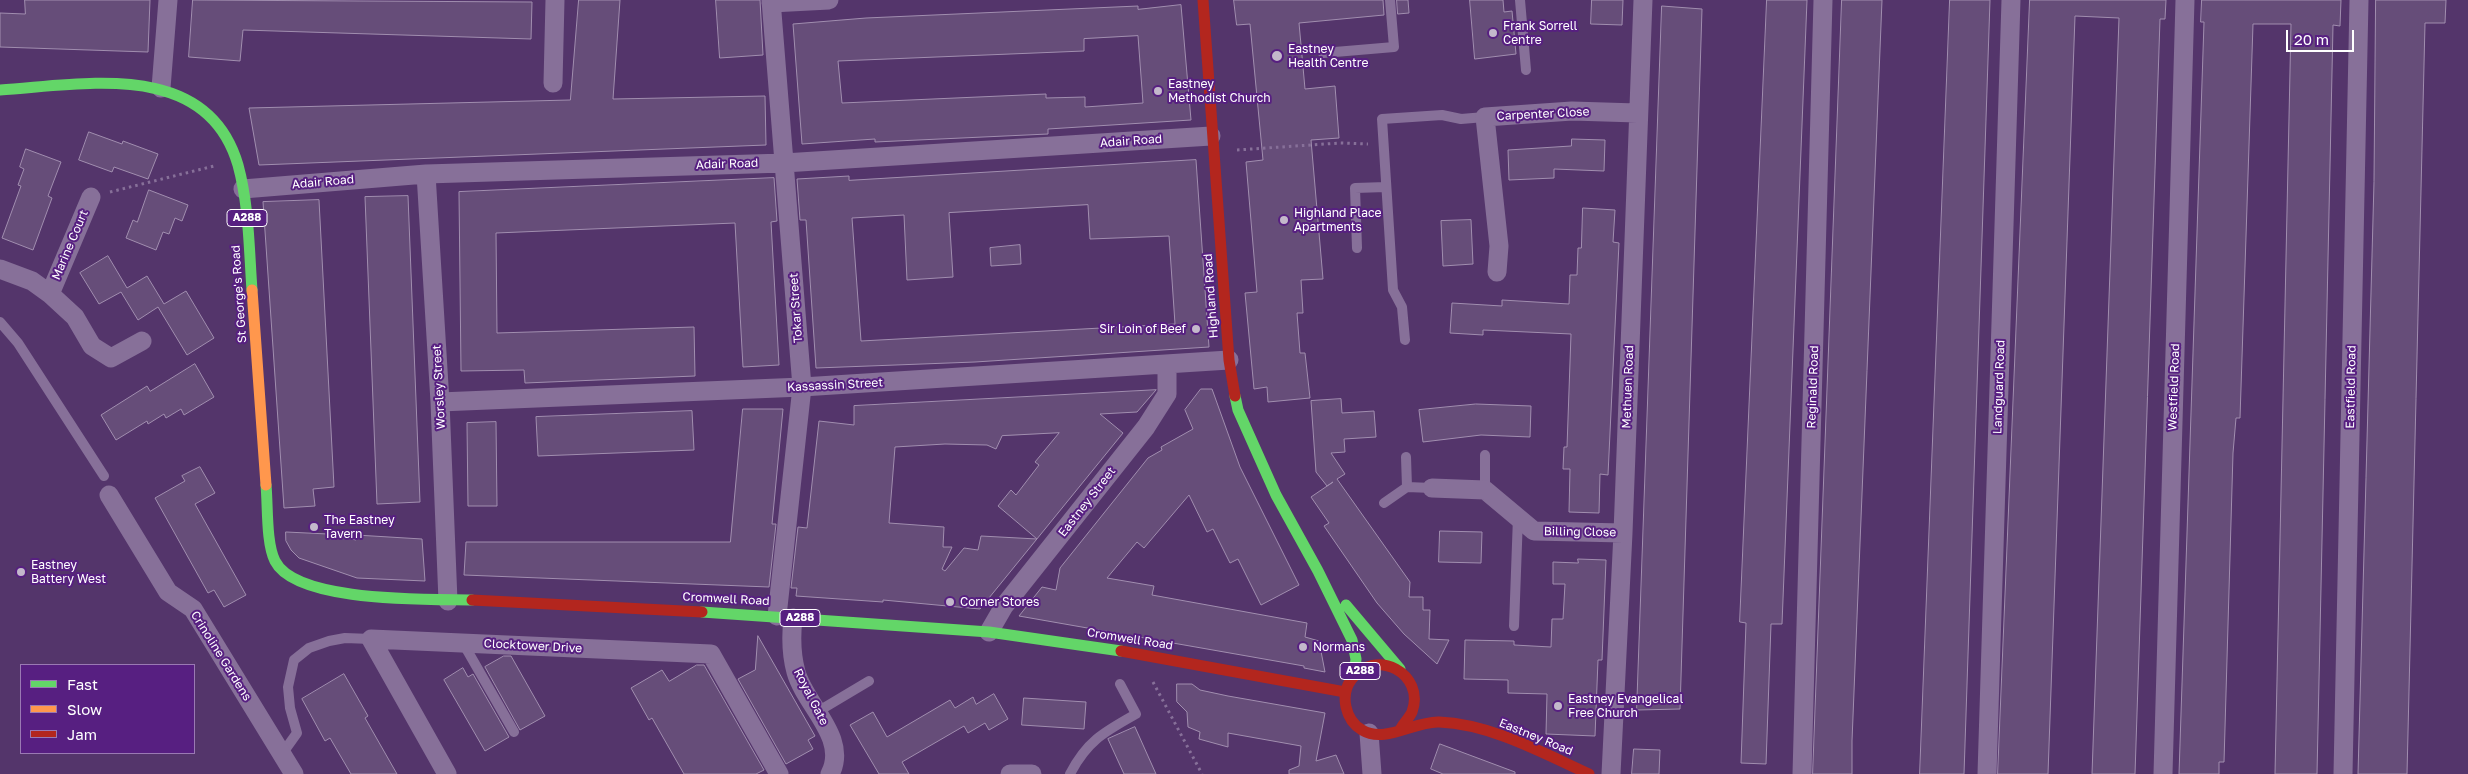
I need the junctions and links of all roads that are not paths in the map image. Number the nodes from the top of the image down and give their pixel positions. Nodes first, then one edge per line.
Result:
1 (168, 0) edge
2 (555, 0) edge
3 (828, 0) edge
4 (1203, 0) edge
5 (1390, 0) edge
6 (1520, 0) edge
7 (1643, 0) edge
8 (1823, 0) edge
9 (2011, 0) edge
10 (2185, 0) edge
11 (2359, 0) edge
12 (771, 1) edge
13 (1323, 53) dead end
14 (1526, 70) dead end
15 (553, 83) dead end
16 (161, 88) junction
17 (0, 90) edge
18 (1638, 113) junction
19 (1485, 117) junction
20 (1212, 144) junction
21 (784, 163) junction
22 (426, 174) junction
23 (1386, 187) junction
24 (243, 189) junction
25 (91, 197) road end
26 (1356, 248) dead end
27 (0, 269) edge
28 (1497, 272) dead end
29 (50, 294) junction
30 (0, 322) edge
31 (142, 340) dead end
32 (1405, 340) dead end
33 (1229, 360) junction
34 (1167, 365) junction
35 (802, 387) junction
36 (440, 402) junction
37 (1485, 455) dead end
38 (1406, 457) dead end
39 (104, 476) dead end
40 (1407, 487) junction
41 (1432, 488) joint
42 (1485, 490) junction
43 (109, 495) dead end
44 (1384, 503) dead end
45 (1518, 517) junction
46 (1623, 533) junction
47 (270, 546) joint
48 (1318, 571) junction
49 (448, 601) junction
50 (785, 617) junction
51 (1514, 626) dead end
52 (989, 632) junction
53 (371, 639) junction
54 (463, 643) junction
55 (1400, 669) junction
56 (1354, 676) junction
57 (869, 680) dead end
58 (1120, 684) dead end
59 (1412, 684) junction
60 (1345, 692) junction
61 (1426, 694) dead end
62 (817, 712) junction
63 (1453, 713) dead end
64 (1473, 727) junction
65 (1401, 728) junction
66 (514, 732) dead end
67 (1369, 733) junction
68 (282, 754) junction
69 (294, 774) edge
70 (447, 774) edge
71 (779, 774) edge
72 (830, 774) edge
73 (1010, 774) edge
74 (1032, 774) edge
75 (1070, 774) edge
76 (1372, 774) edge
77 (1589, 774) edge
78 (1612, 774) edge
79 (1802, 774) edge
80 (1987, 774) edge
81 (2163, 774) edge
82 (2343, 774) edge

1 - 16 street
2 - 15 street
3 - 12 street
4 - 20 main road, Highland Road
5 - 13 lane
6 - 14 lane
7 - 18 street, Methuen Road
8 - 79 street, Reginald Road
9 - 80 street, Landguard Road
10 - 81 street, Westfield Road
11 - 82 street, Eastfield Road
12 - 21 street, Tokar Street
16 - 17 main road, St George's Road / A288
16 - 24 main road, St George's Road / A288
18 - 19 street, Carpenter Close
18 - 46 street, Methuen Road
19 - 23 lane
19 - 28 street, Carpenter Close
20 - 21 street, Adair Road
20 - 33 main road, Highland Road
21 - 22 street, Adair Road
21 - 35 street, Tokar Street
22 - 24 street, Adair Road
22 - 36 street, Worsley Street
23 - 26 lane
23 - 32 lane
24 - 47 main road, St George's Road / A288
25 - 29 street, Marine Court
27 - 29 street, Marine Court
29 - 31 street, Marine Court
30 - 39 lane
33 - 34 street, Kassassin Street
33 - 48 main road, Highland Road
34 - 35 street, Kassassin Street
34 - 52 street, Eastney Street
35 - 36 street, Kassassin Street
35 - 50 street, Tokar Street
36 - 49 street, Worsley Street
37 - 42 lane
38 - 40 lane
40 - 41 lane
40 - 44 lane
41 - 42 street
42 - 45 street, Billing Close
43 - 68 street, Crinoline Gardens
45 - 46 street, Billing Close
45 - 51 lane
46 - 78 street, Methuen Road
47 - 49 main road, Cromwell Road / A288
48 - 55 main road, Highland Road
48 - 56 main road, Highland Road
49 - 50 main road, Cromwell Road / A288
50 - 52 main road, Cromwell Road / A288
50 - 62 street, Royal Gate
52 - 60 main road, Cromwell Road / A288
53 - 54 street, Clocktower Drive
53 - 68 lane
53 - 70 street
54 - 66 lane
54 - 71 street, Clocktower Drive
55 - 56 main road, A288
55 - 59 main road
56 - 60 main road, A288
57 - 62 lane
58 - 75 lane
59 - 61 main road
59 - 65 main road
60 - 67 main road, A288
62 - 72 street, Royal Gate
63 - 64 main road, Eastney Road
64 - 65 main road, Eastney Road
64 - 77 main road, Eastney Road
65 - 67 main road
67 - 76 street
68 - 69 street, Crinoline Gardens
73 - 74 street

